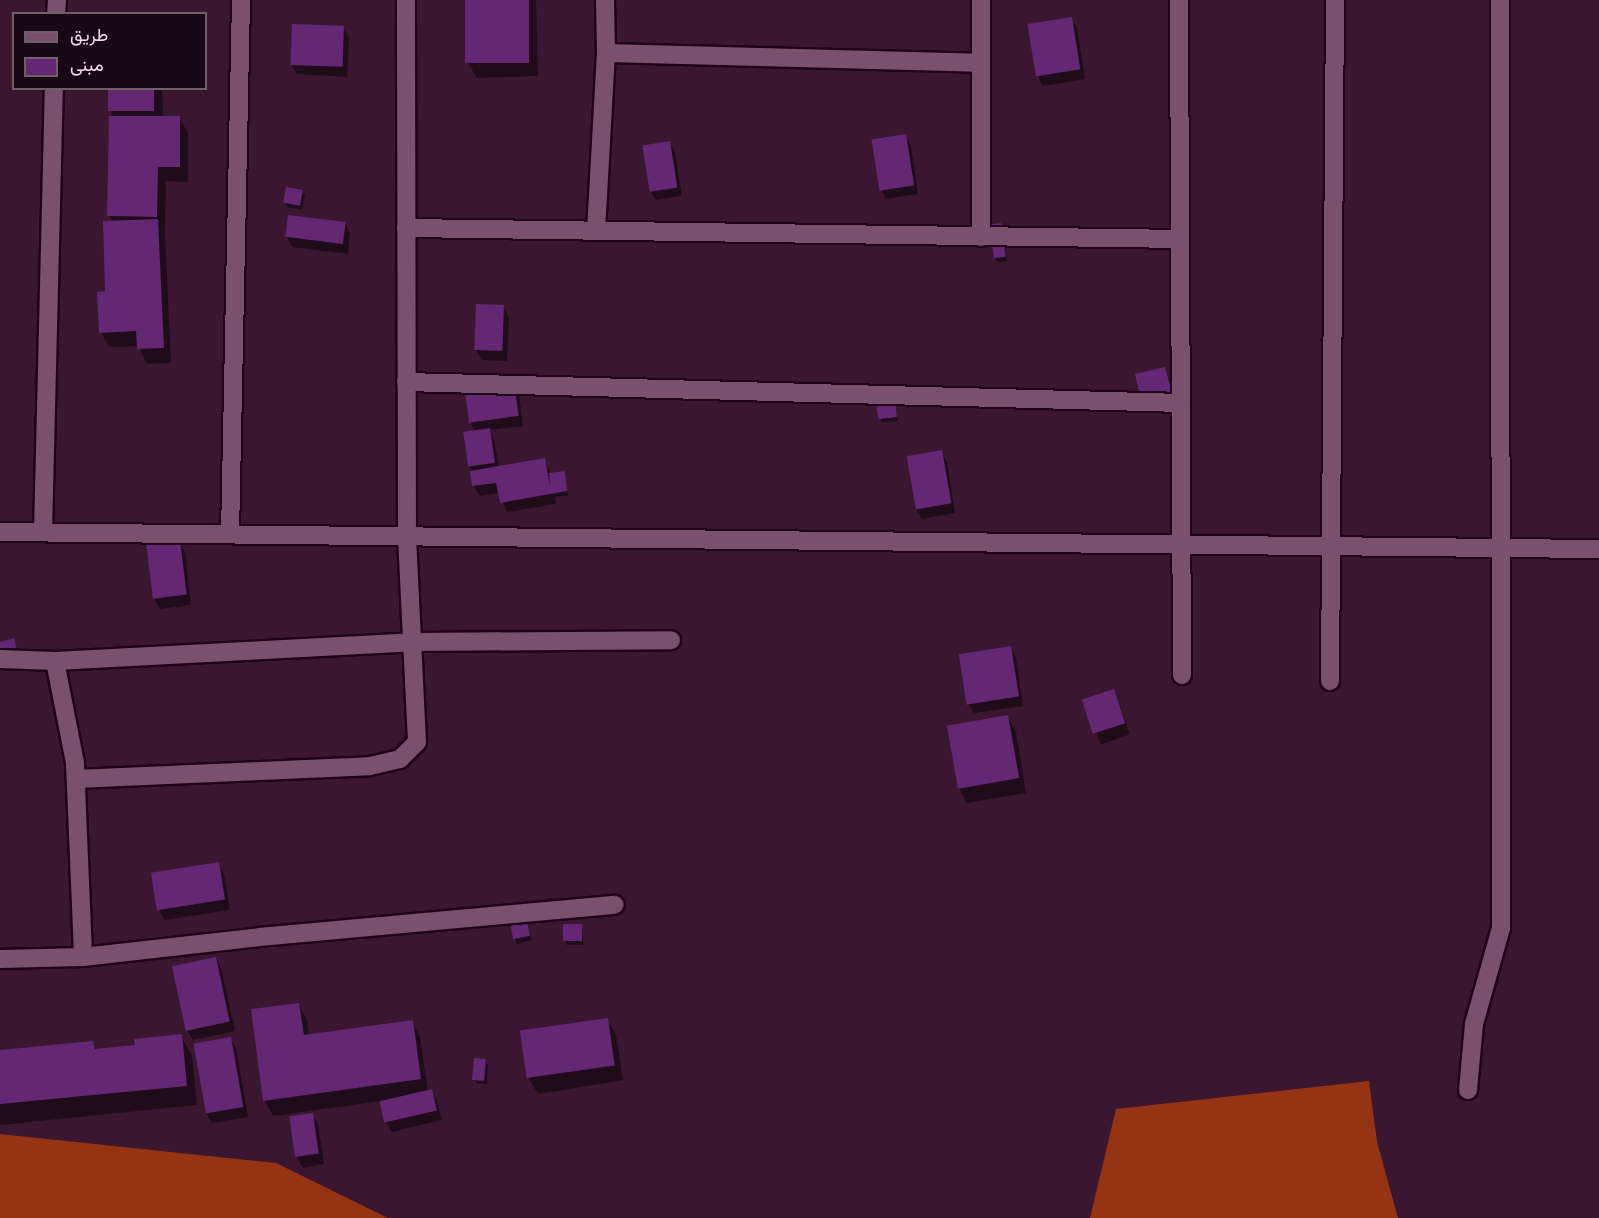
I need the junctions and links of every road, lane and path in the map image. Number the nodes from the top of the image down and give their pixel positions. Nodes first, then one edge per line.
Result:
1 (241, 0) edge
2 (406, 0) edge
3 (606, 0) edge
4 (981, 0) edge
5 (1179, 0) edge
6 (1335, 0) edge
7 (1500, 0) edge
8 (606, 53) junction
9 (979, 63) junction
10 (54, 90) edge
11 (406, 228) junction
12 (596, 231) junction
13 (981, 237) junction
14 (1180, 239) junction
15 (406, 382) junction
16 (1181, 403) junction
17 (0, 532) edge
18 (43, 532) junction
19 (230, 534) junction
20 (407, 536) junction
21 (1181, 545) junction
22 (1331, 546) junction
23 (1499, 548) junction
24 (1599, 549) edge
25 (671, 640) dead end
26 (412, 642) junction
27 (0, 659) edge
28 (55, 660) junction
29 (1182, 675) dead end
30 (1330, 681) dead end
31 (76, 779) junction
32 (615, 905) dead end
33 (82, 957) junction
34 (0, 959) edge
35 (1468, 1090) dead end

1 - 19 street
2 - 11 street
3 - 8 street
4 - 9 street
5 - 14 street
6 - 22 street
7 - 23 street
8 - 9 street
8 - 12 street
9 - 13 street
10 - 18 street
11 - 12 street
11 - 15 street
12 - 13 street
13 - 14 street
14 - 16 street
15 - 16 street
15 - 20 street
16 - 21 street
17 - 18 street
18 - 19 street
19 - 20 street
20 - 21 street
20 - 26 street
21 - 22 street
21 - 29 street
22 - 23 street
22 - 30 street
23 - 24 street
23 - 35 street
25 - 26 street
26 - 28 street
26 - 31 street
27 - 28 street
28 - 31 street
31 - 33 street
32 - 33 street
33 - 34 street

